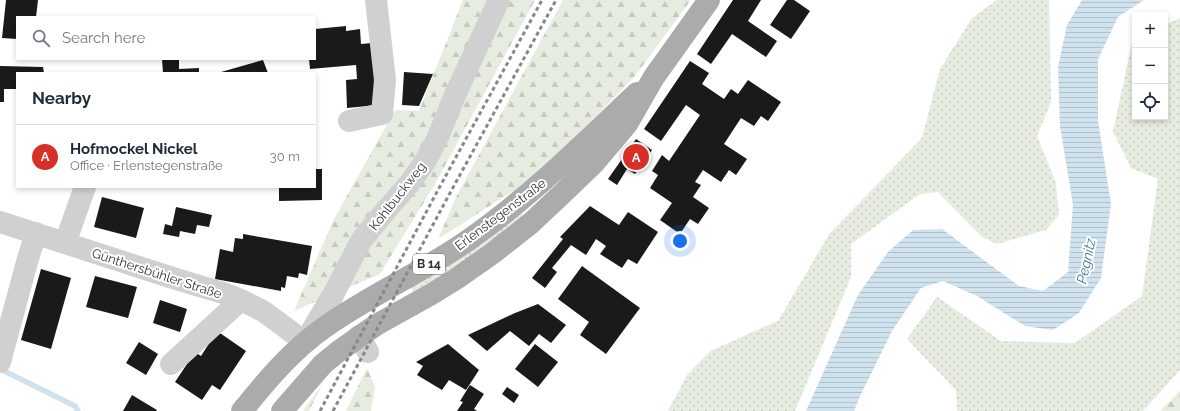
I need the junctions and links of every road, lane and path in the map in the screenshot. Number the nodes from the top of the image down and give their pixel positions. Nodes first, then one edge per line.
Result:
1 (376, 0) edge
2 (499, 0) edge
3 (709, 0) edge
4 (654, 77) junction
5 (349, 121) dead end
6 (547, 178) junction
7 (85, 188) edge
8 (563, 193) junction
9 (0, 222) edge
10 (36, 233) junction
11 (65, 243) junction
12 (241, 300) junction
13 (305, 342) junction
14 (1, 360) edge
15 (171, 364) dead end
16 (323, 364) junction
17 (242, 411) edge
18 (282, 411) edge

1 - 5 street
2 - 13 street, Kohlbuckweg
3 - 4 main road, Erlenstegenstraße / B 14
4 - 6 main road, Erlenstegenstraße / B 14
4 - 8 main road, Erlenstegenstraße / B 14
6 - 8 main road
6 - 13 main road, Erlenstegenstraße / B 14
7 - 11 street
8 - 16 main road, Erlenstegenstraße / B 14
9 - 10 street, Günthersbühler Straße
10 - 11 street, Günthersbühler Straße
10 - 14 street
11 - 12 street, Günthersbühler Straße
12 - 13 street, Günthersbühler Straße
12 - 15 street
13 - 16 main road
13 - 17 main road, Erlenstegenstraße / B 14
16 - 18 main road, Erlenstegenstraße / B 14

